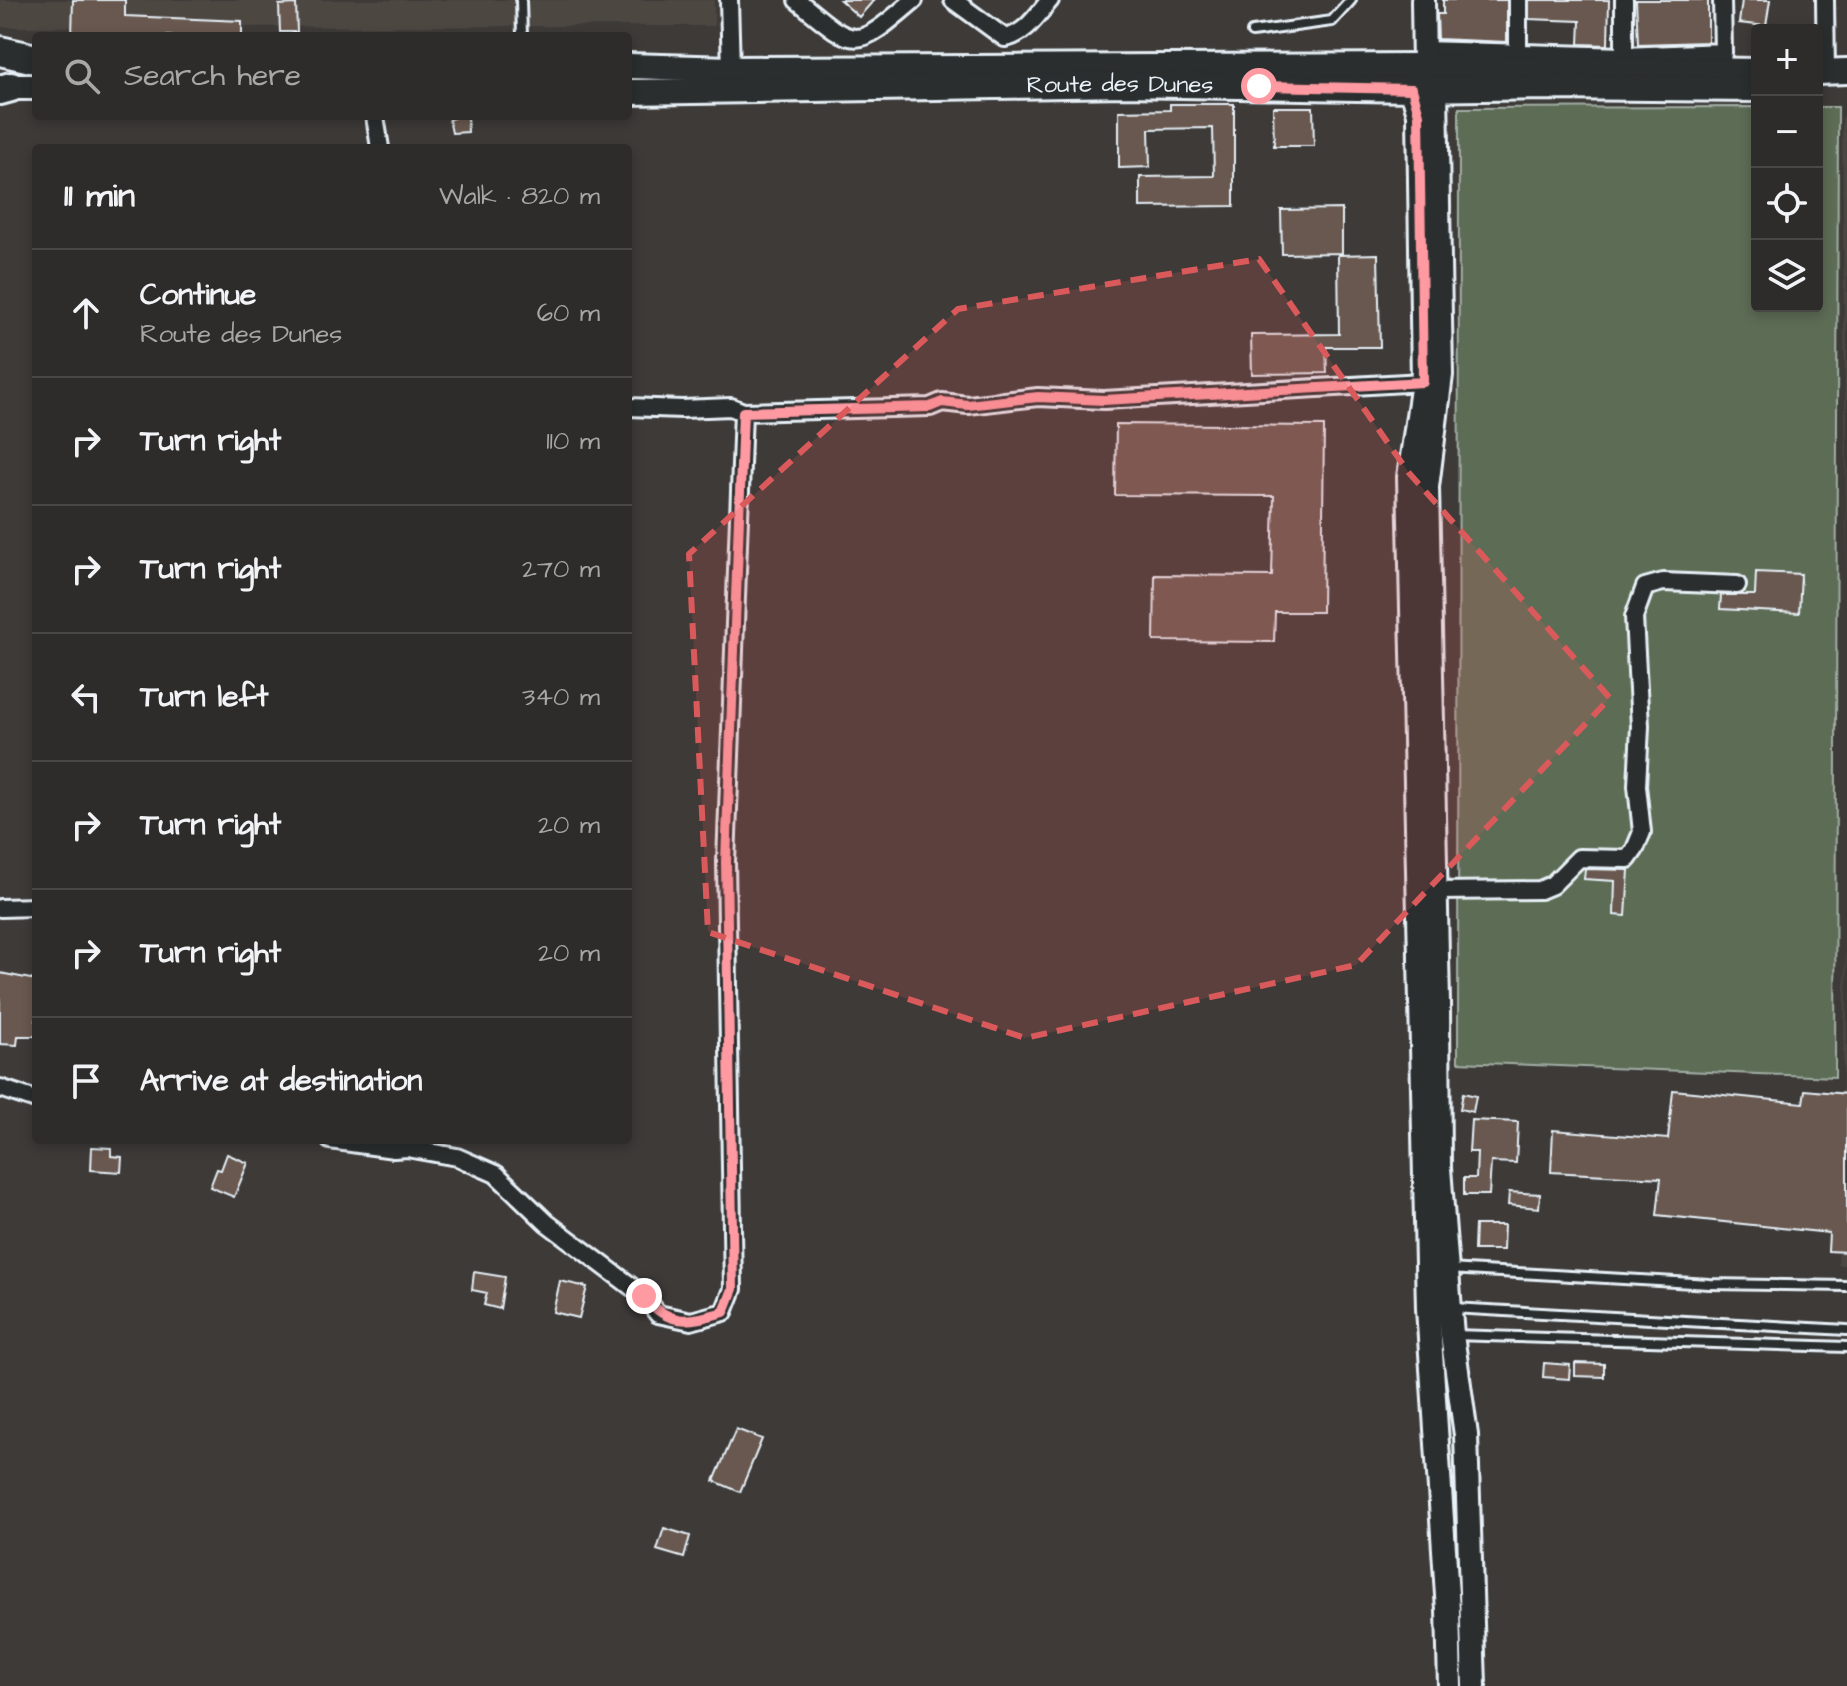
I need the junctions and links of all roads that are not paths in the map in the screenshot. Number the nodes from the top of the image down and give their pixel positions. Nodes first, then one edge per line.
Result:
1 (521, 0) edge
2 (729, 0) edge
3 (797, 0) edge
4 (914, 0) edge
5 (953, 0) edge
6 (1050, 0) edge
7 (1351, 0) edge
8 (1423, 0) edge
9 (1518, 0) edge
10 (1624, 0) edge
11 (1722, 0) edge
12 (1825, 0) edge
13 (522, 32) edge
14 (1252, 32) dead end
15 (0, 51) edge
16 (1518, 54) junction
17 (1624, 56) junction
18 (1424, 58) junction
19 (32, 59) edge
20 (1722, 62) junction
21 (32, 63) edge
22 (632, 66) edge
23 (731, 69) junction
24 (1751, 69) edge
25 (1827, 76) edge
26 (9, 83) edge
27 (1847, 88) edge
28 (1412, 89) junction
29 (1436, 89) junction
30 (1751, 89) edge
31 (632, 92) edge
32 (376, 120) edge
33 (379, 144) edge
34 (1423, 382) junction
35 (632, 407) edge
36 (743, 412) junction
37 (1737, 585) dead end
38 (1435, 891) junction
39 (32, 907) edge
40 (0, 908) edge
41 (0, 1088) edge
42 (32, 1099) edge
43 (358, 1144) edge
44 (1447, 1269) junction
45 (1847, 1286) edge
46 (1428, 1308) junction
47 (1450, 1308) junction
48 (1847, 1330) edge
49 (1452, 1335) junction
50 (1847, 1347) edge
51 (1450, 1686) edge
52 (1474, 1686) edge

1 - 13 lane
2 - 23 street
3 - 4 street
5 - 6 street
7 - 14 lane
8 - 18 street
9 - 16 street
10 - 17 street
11 - 20 street
12 - 25 street
15 - 19 highway
16 - 17 street
16 - 18 street
17 - 20 street
18 - 20 main road, Route des Dunes
18 - 23 main road, Route des Dunes
20 - 24 main road, Route des Dunes
21 - 26 highway
22 - 23 main road, Route des Dunes
25 - 27 main road
28 - 29 main road, Route des Dunes
28 - 31 main road, Route des Dunes
28 - 34 street
29 - 30 main road, Route des Dunes
29 - 38 street
32 - 33 street
34 - 36 street
34 - 46 street
35 - 36 street
36 - 43 street
37 - 38 street
38 - 44 street
39 - 40 street
41 - 42 street
44 - 45 lane
44 - 47 street
46 - 47 lane
46 - 51 street
47 - 48 lane
47 - 49 street
49 - 50 lane
49 - 52 street

